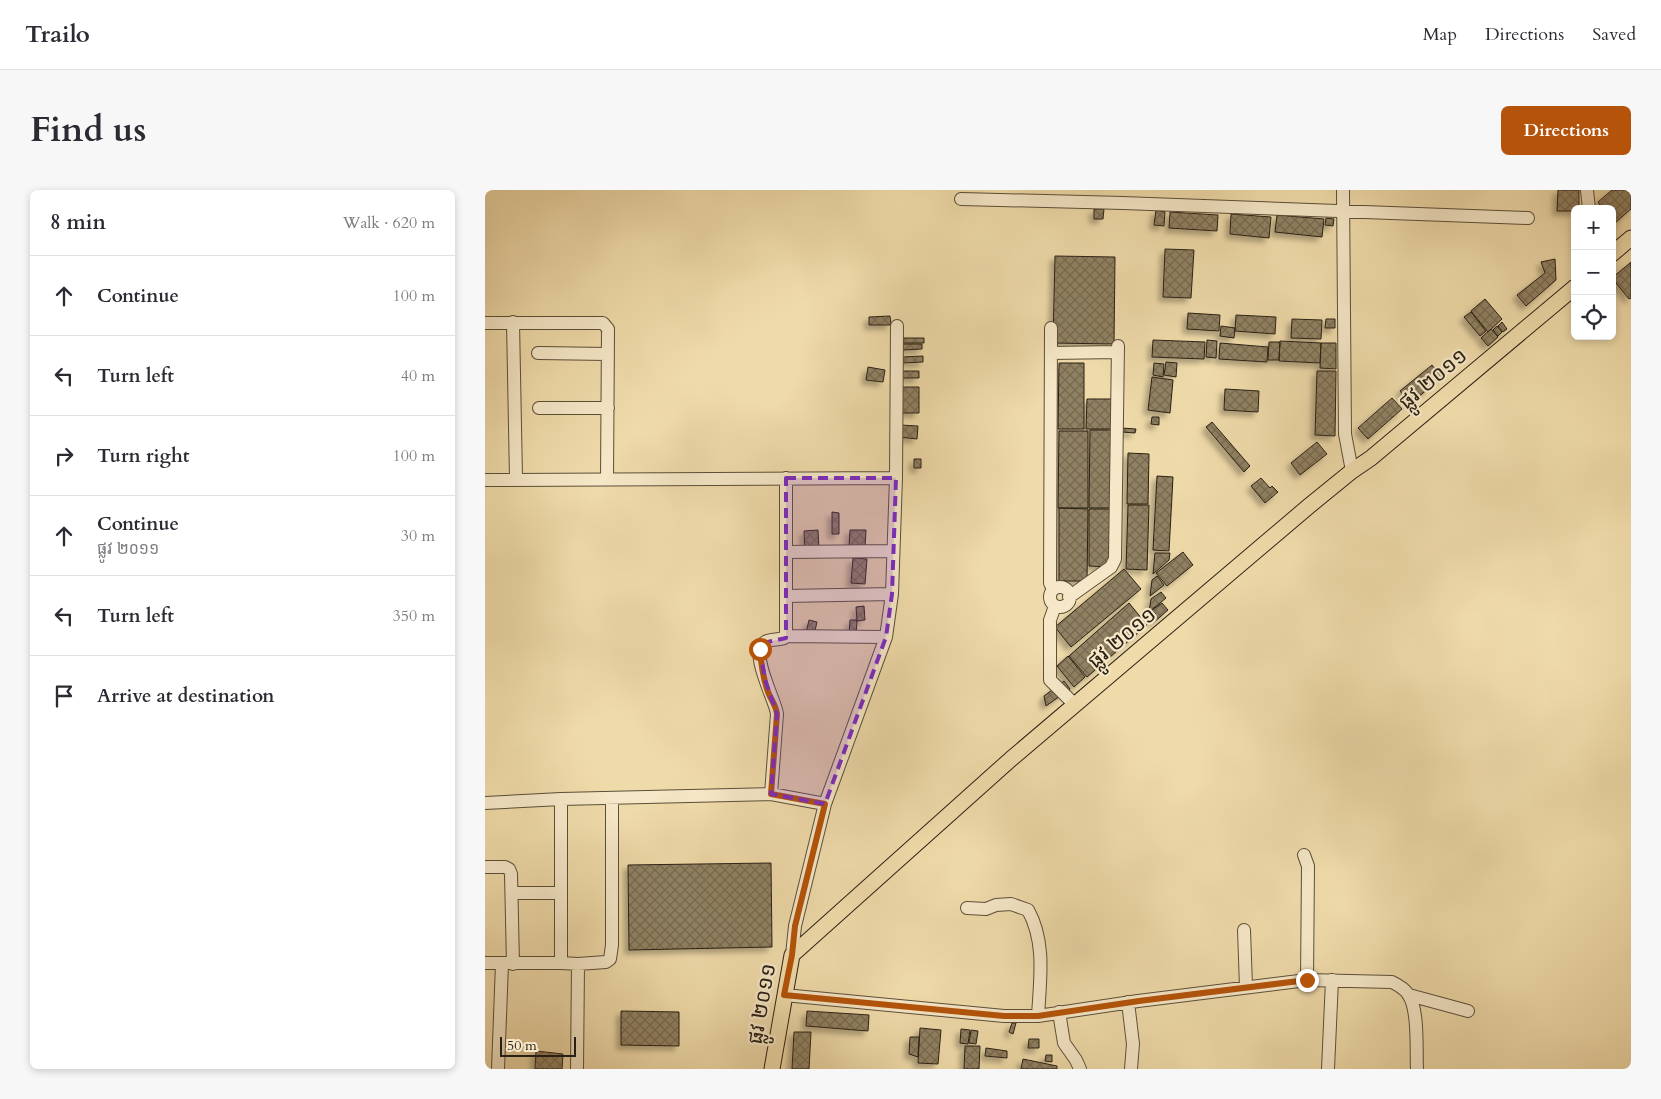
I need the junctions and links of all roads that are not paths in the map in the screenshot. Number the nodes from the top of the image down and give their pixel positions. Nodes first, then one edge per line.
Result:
1 (1343, 190) edge
2 (1587, 190) edge
3 (961, 199) dead end
4 (1589, 205) edge
5 (1343, 212) junction
6 (1528, 218) dead end
7 (1571, 290) edge
8 (513, 322) junction
9 (485, 323) edge
10 (897, 326) dead end
11 (1051, 328) dead end
12 (538, 353) dead end
13 (1051, 353) junction
14 (608, 354) junction
15 (539, 408) dead end
16 (608, 408) junction
17 (1352, 471) junction
18 (786, 478) junction
19 (896, 478) junction
20 (607, 479) junction
21 (485, 480) edge
22 (516, 480) junction
23 (893, 551) junction
24 (786, 552) junction
25 (1053, 589) junction
26 (892, 594) junction
27 (786, 596) junction
28 (1069, 597) junction
29 (1055, 606) junction
30 (786, 636) junction
31 (886, 637) junction
32 (1075, 706) junction
33 (771, 794) junction
34 (612, 798) junction
35 (561, 799) junction
36 (485, 803) edge
37 (825, 804) junction
38 (1305, 855) dead end
39 (485, 867) edge
40 (513, 893) junction
41 (561, 893) junction
42 (967, 908) dead end
43 (1244, 930) dead end
44 (792, 955) junction
45 (485, 963) edge
46 (561, 963) junction
47 (507, 964) junction
48 (578, 964) junction
49 (1307, 980) junction
50 (1332, 980) junction
51 (1246, 988) junction
52 (784, 995) junction
53 (1409, 995) junction
54 (1128, 1002) junction
55 (1468, 1011) dead end
56 (1059, 1012) junction
57 (1038, 1016) junction
58 (499, 1069) edge
59 (577, 1069) edge
60 (772, 1069) edge
61 (1080, 1069) edge
62 (1131, 1069) edge
63 (1328, 1069) edge
64 (1417, 1069) edge

1 - 5 street
2 - 4 street
3 - 5 street
5 - 6 street
5 - 17 street
7 - 17 main road, ផ្លូវ ២០១១
8 - 9 street
8 - 14 street
8 - 22 street
10 - 19 street
11 - 13 street
12 - 14 street
13 - 25 street
13 - 28 street
14 - 16 street
15 - 16 street
16 - 20 street
17 - 32 main road, ផ្លូវ ២០១១
18 - 19 street
18 - 20 street
18 - 24 street
19 - 23 street
20 - 22 street
21 - 22 street
23 - 24 street
23 - 26 street
24 - 27 street
25 - 28 street
25 - 29 street
26 - 27 street
26 - 31 street
27 - 30 street
28 - 29 street
29 - 32 street
30 - 31 street
30 - 33 street
31 - 37 street
32 - 44 main road, ផ្លូវ ២០១១
33 - 34 street
33 - 37 street
34 - 35 street
34 - 48 street
35 - 36 street
35 - 41 street
37 - 44 street
38 - 49 street
39 - 40 street
40 - 41 street
40 - 47 street
41 - 46 street
42 - 57 street
43 - 51 street
44 - 52 main road, ផ្លូវ ២០១១
45 - 47 street
46 - 47 street
46 - 48 street
47 - 58 street
48 - 59 street
49 - 50 street
49 - 51 street
50 - 53 street
50 - 63 street
51 - 54 street
52 - 57 street
52 - 60 main road, ផ្លូវ ២០១១
53 - 55 street
53 - 64 street
54 - 56 street
54 - 62 street
56 - 57 street
56 - 61 street

